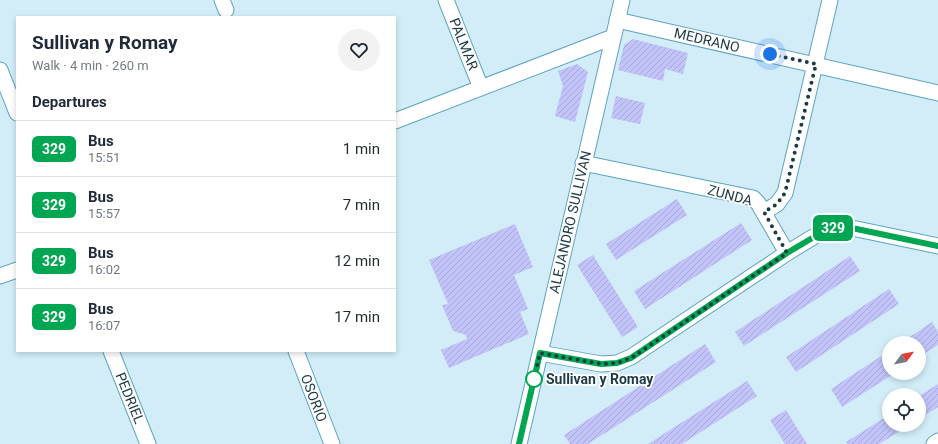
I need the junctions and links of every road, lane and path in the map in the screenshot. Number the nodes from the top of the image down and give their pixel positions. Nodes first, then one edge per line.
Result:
1 (446, 0) edge
2 (622, 0) edge
3 (830, 0) edge
4 (617, 20) junction
5 (613, 37) junction
6 (816, 64) junction
7 (0, 70) edge
8 (482, 88) junction
9 (938, 93) edge
10 (16, 110) edge
11 (396, 121) edge
12 (583, 163) junction
13 (764, 212) junction
14 (938, 246) edge
15 (787, 253) junction
16 (16, 270) edge
17 (0, 276) edge
18 (111, 352) edge
19 (296, 352) edge
20 (540, 353) junction
21 (938, 441) edge
22 (148, 444) edge
23 (332, 444) edge
24 (519, 444) edge
25 (934, 444) edge

1 - 8 street, PALMAR
2 - 4 street, ALEJANDRO SULLIVAN
3 - 6 street
4 - 5 street, ALEJANDRO SULLIVAN
4 - 6 street, MEDRANO
5 - 8 street
5 - 12 street, ALEJANDRO SULLIVAN
6 - 9 street, MEDRANO
6 - 13 street
7 - 10 street
8 - 11 street
12 - 13 street, ZUNDA
12 - 20 street, ALEJANDRO SULLIVAN
13 - 15 street, ZUNDA
14 - 15 street
15 - 20 street
16 - 17 street
18 - 22 street, PEDRIEL
19 - 23 street, OSORIO
20 - 24 street, ALEJANDRO SULLIVAN
21 - 25 street

